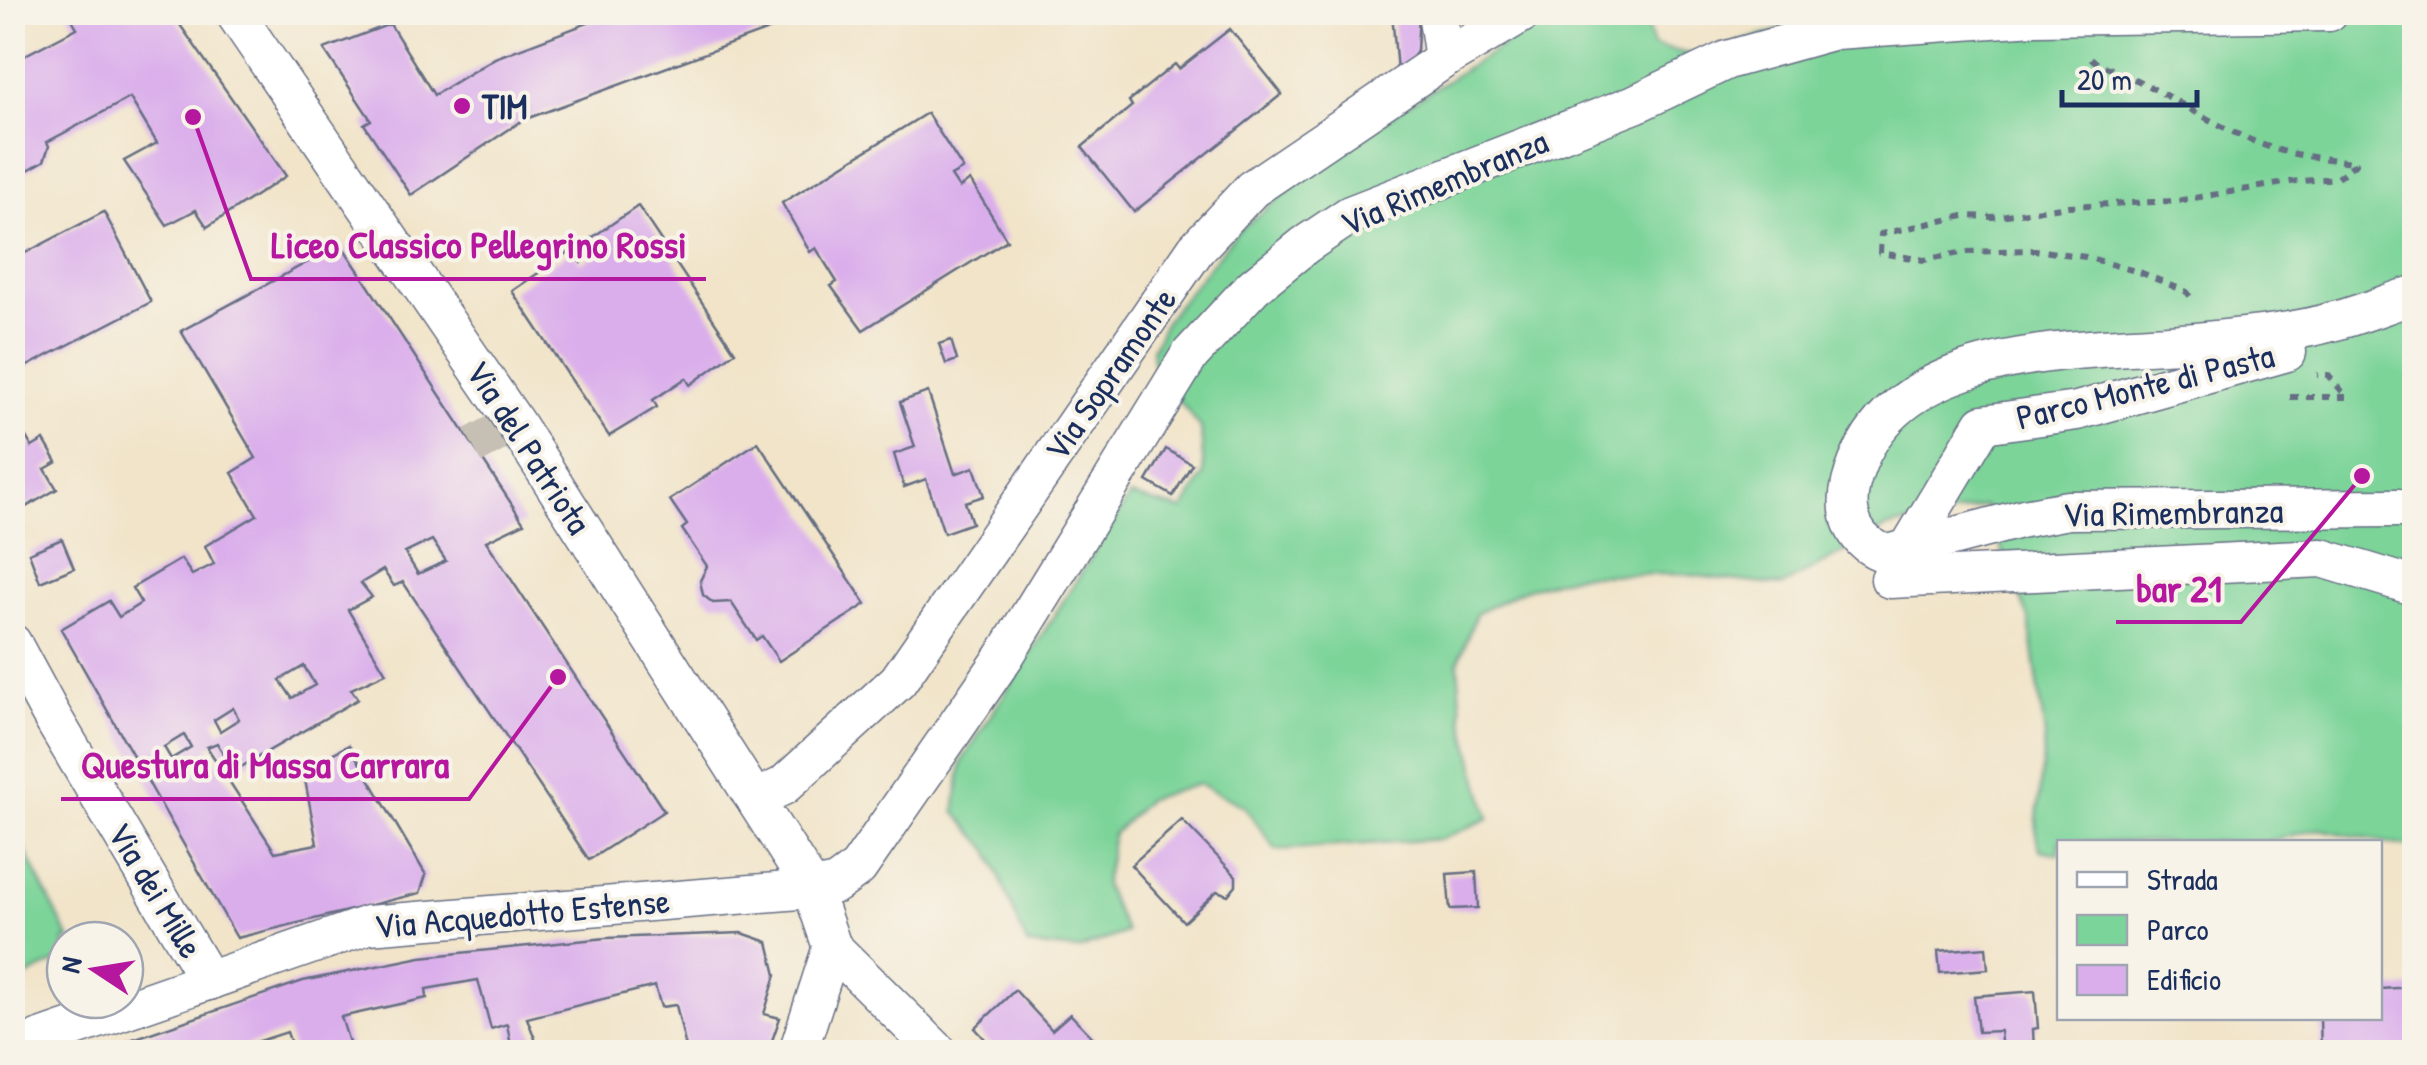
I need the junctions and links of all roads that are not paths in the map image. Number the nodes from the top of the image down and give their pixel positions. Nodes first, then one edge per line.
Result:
1 (234, 12) edge
2 (1437, 12) edge
3 (1524, 12) edge
4 (2329, 12) edge
5 (1444, 59) junction
6 (2414, 294) edge
7 (2414, 321) edge
8 (2400, 508) dead end
9 (1906, 550) junction
10 (2414, 586) edge
11 (12, 644) edge
12 (755, 799) junction
13 (812, 889) junction
14 (832, 947) junction
15 (210, 981) junction
16 (12, 1049) edge
17 (798, 1052) edge
18 (938, 1052) edge

1 - 12 street, Via del Patriota
2 - 5 street
3 - 5 street, Via Sopramonte
4 - 13 street, Via Rimembranza
5 - 12 street, Via Sopramonte
6 - 9 street, Via Rimembranza
7 - 9 street, Parco Monte di Pasta
8 - 9 street, Via Rimembranza
9 - 10 street
11 - 15 street, Via dei Mille
12 - 13 street, Via del Patriota
13 - 14 street, Via del Patriota
13 - 15 street, Via Acquedotto Estense
14 - 17 street
14 - 18 street
15 - 16 street, Via Acquedotto Estense

